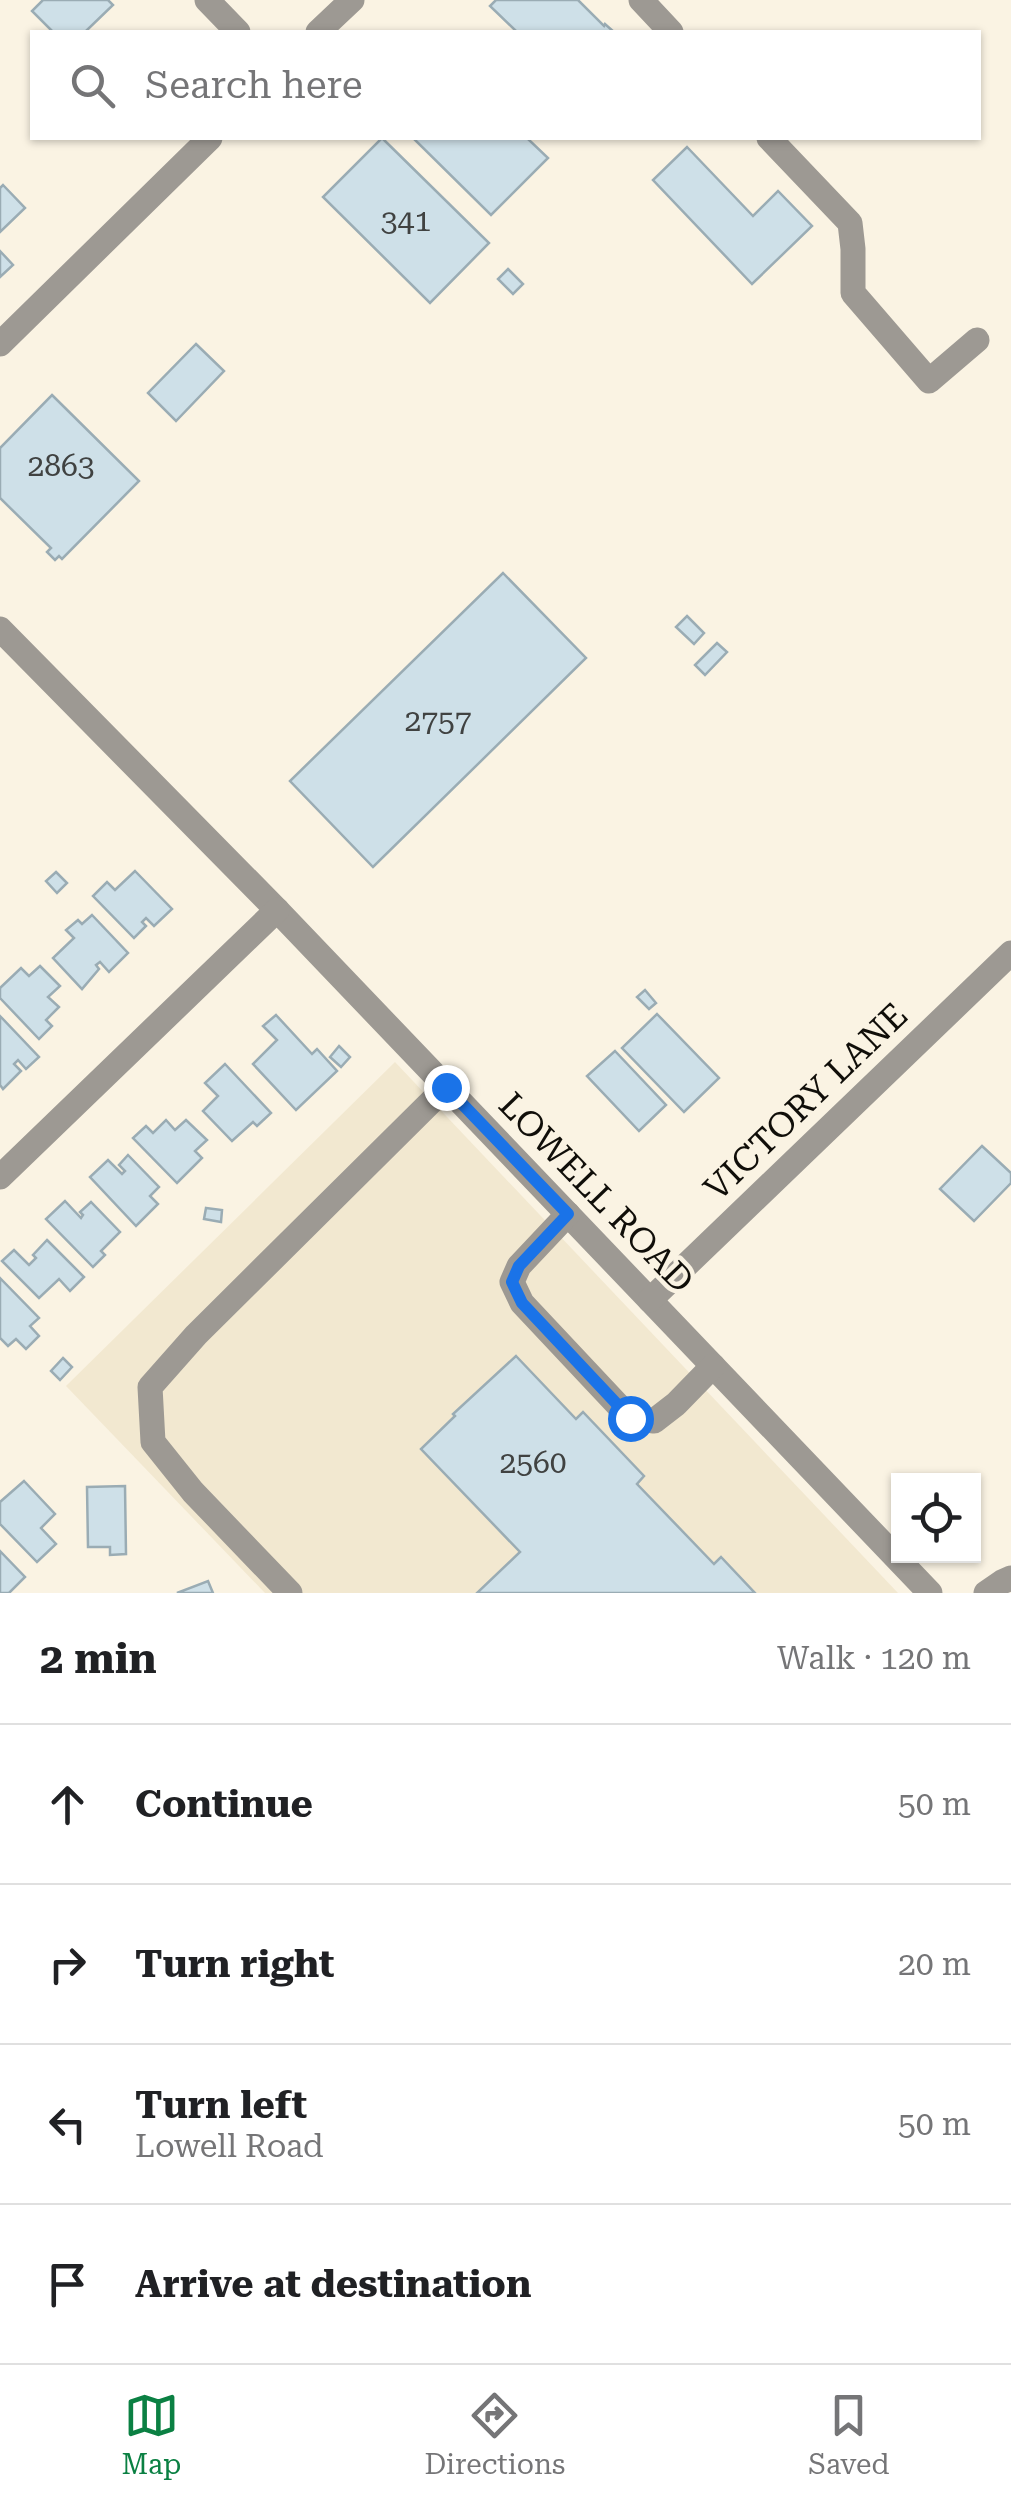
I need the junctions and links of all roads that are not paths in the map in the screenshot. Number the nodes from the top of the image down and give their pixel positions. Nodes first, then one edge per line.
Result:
1 (207, 0) edge
2 (352, 0) edge
3 (641, 0) edge
4 (236, 30) edge
5 (320, 30) edge
6 (669, 30) edge
7 (208, 140) edge
8 (771, 140) edge
9 (977, 340) dead end
10 (0, 344) edge
11 (0, 629) edge
12 (277, 910) junction
13 (1011, 953) edge
14 (446, 1087) junction
15 (0, 1177) edge
16 (568, 1214) junction
17 (650, 1300) junction
18 (713, 1366) junction
19 (1011, 1578) edge
20 (912, 1587) edge
21 (290, 1593) edge
22 (986, 1593) edge

1 - 4 street
2 - 5 street
3 - 6 street
7 - 10 street
8 - 9 street
11 - 12 street, LOWELL ROAD
12 - 14 street, LOWELL ROAD
12 - 15 street
13 - 17 street, VICTORY LANE
14 - 16 street, LOWELL ROAD
14 - 21 street
16 - 17 street, LOWELL ROAD
16 - 18 street
17 - 18 street, LOWELL ROAD
18 - 20 street, LOWELL ROAD
19 - 22 street

